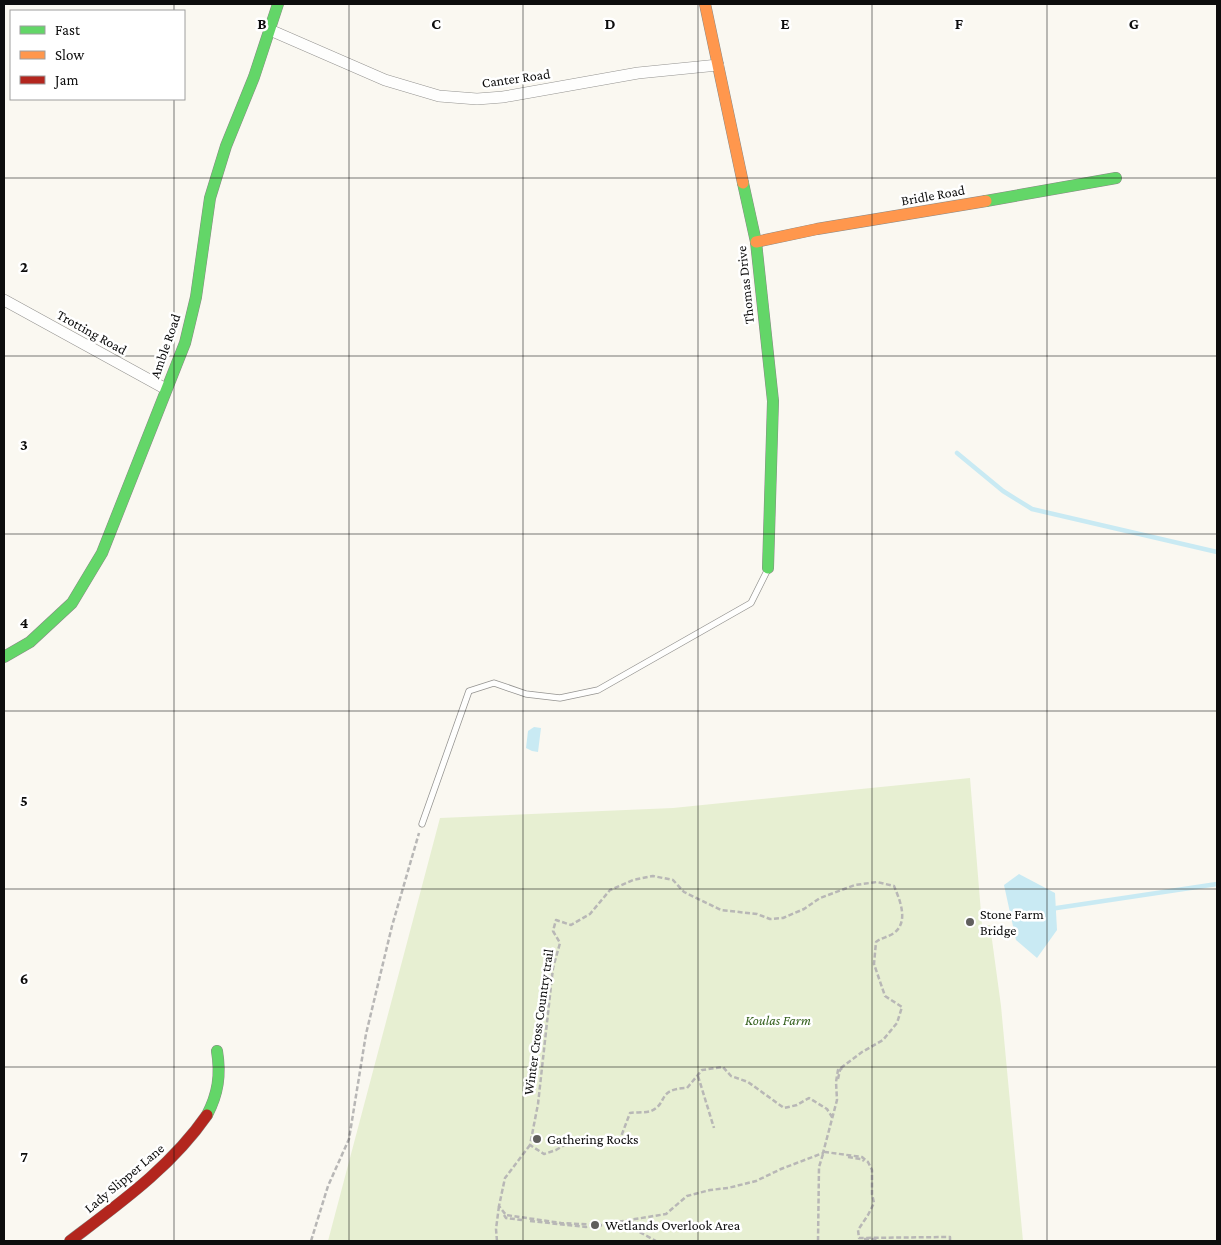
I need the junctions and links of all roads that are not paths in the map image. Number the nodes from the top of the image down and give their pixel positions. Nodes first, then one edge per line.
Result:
1 (278, 4) edge
2 (705, 4) edge
3 (270, 30) junction
4 (718, 65) junction
5 (1116, 178) dead end
6 (756, 242) junction
7 (4, 300) edge
8 (166, 389) junction
9 (768, 568) joint
10 (4, 657) edge
11 (422, 824) road end
12 (218, 1051) dead end
13 (70, 1241) edge

1 - 3 street, Amble Road
2 - 4 street, Thomas Drive
3 - 4 street, Canter Road
3 - 8 street, Amble Road
4 - 6 street, Thomas Drive
5 - 6 street, Bridle Road
6 - 9 street, Thomas Drive
7 - 8 street, Trotting Road
8 - 10 street, Amble Road
9 - 11 lane
12 - 13 street, Lady Slipper Lane

